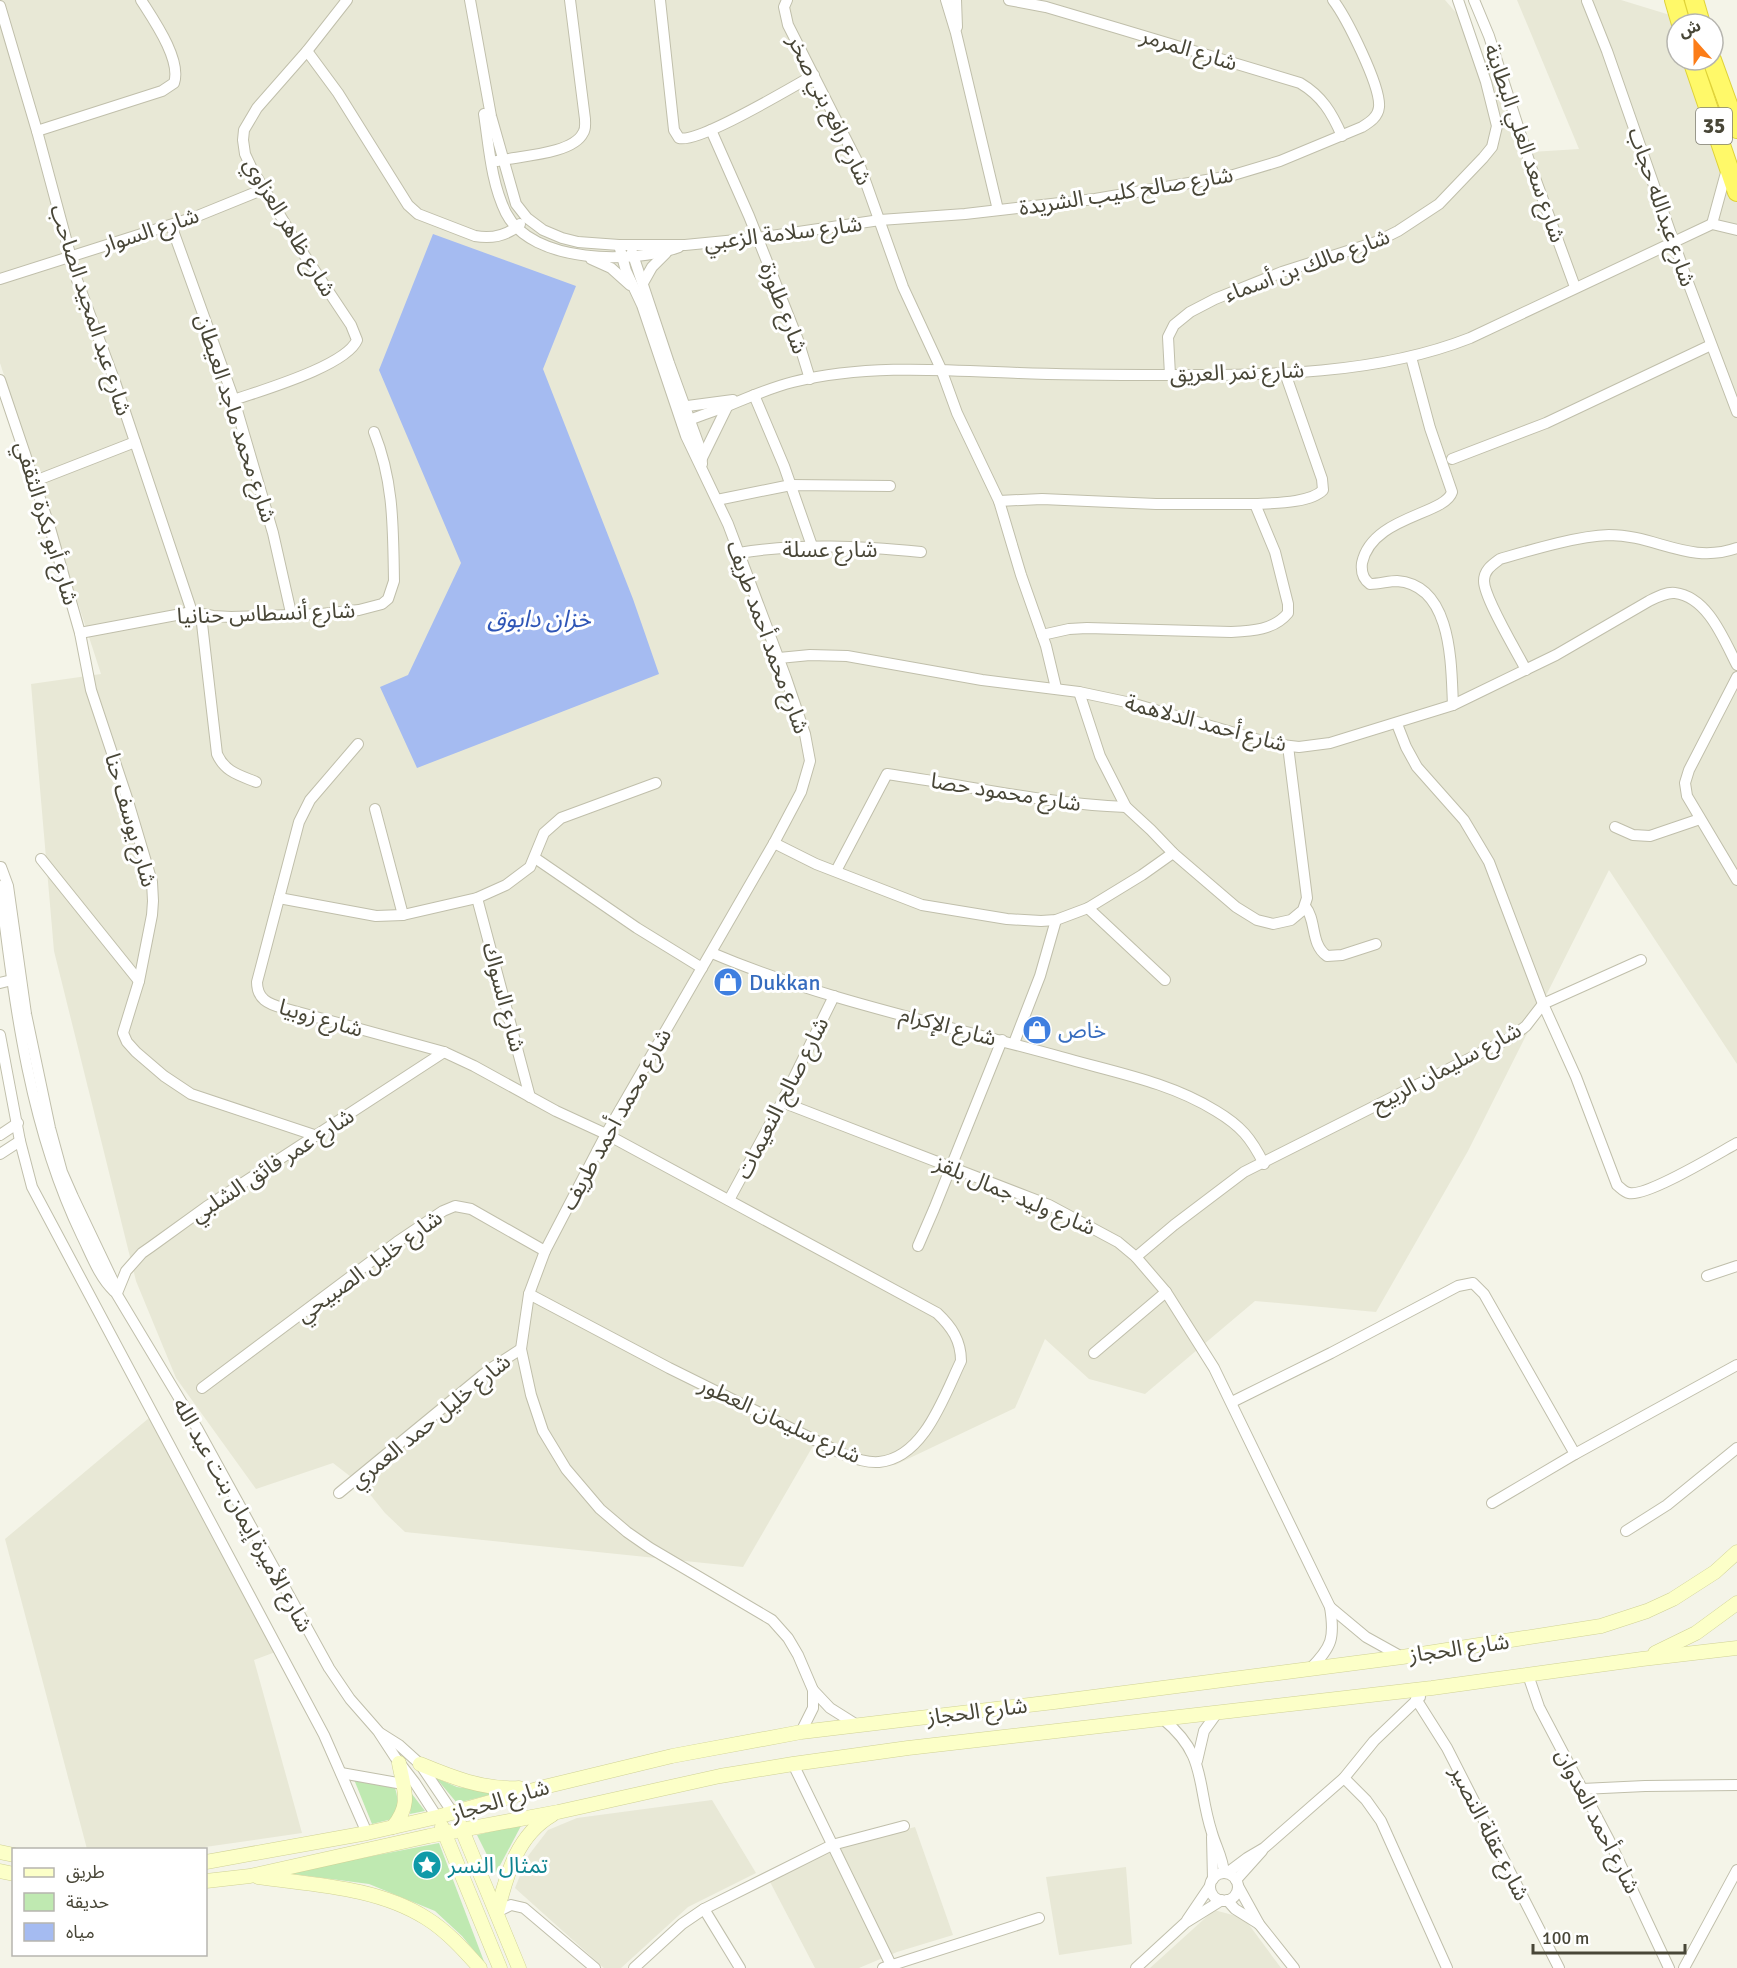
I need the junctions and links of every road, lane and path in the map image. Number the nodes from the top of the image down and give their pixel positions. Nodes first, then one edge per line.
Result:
1 (141, 0) edge
2 (347, 0) edge
3 (470, 0) edge
4 (570, 0) edge
5 (660, 0) edge
6 (787, 0) edge
7 (946, 0) edge
8 (956, 0) edge
9 (1009, 0) edge
10 (1333, 0) edge
11 (1458, 0) edge
12 (1474, 0) edge
13 (1587, 1) edge
14 (1046, 4) edge
15 (0, 6) edge
16 (956, 33) junction
17 (307, 51) junction
18 (1696, 72) edge
19 (1716, 72) edge
20 (814, 75) junction
21 (1737, 129) edge
22 (711, 130) junction
23 (37, 131) junction
24 (1342, 136) junction
25 (497, 161) junction
26 (1728, 166) junction
27 (264, 189) junction
28 (1737, 192) edge
29 (998, 210) junction
30 (527, 218) junction
31 (880, 220) junction
32 (1712, 224) junction
33 (171, 225) junction
34 (516, 228) junction
35 (1737, 230) edge
36 (757, 238) junction
37 (1674, 243) junction
38 (685, 245) junction
39 (669, 251) junction
40 (577, 253) junction
41 (628, 253) junction
42 (70, 256) junction
43 (0, 279) edge
44 (638, 286) junction
45 (1575, 287) junction
46 (1712, 345) junction
47 (1411, 357) junction
48 (940, 369) junction
49 (1285, 373) junction
50 (1170, 375) junction
51 (810, 379) junction
52 (0, 380) edge
53 (754, 395) junction
54 (234, 400) junction
55 (732, 403) junction
56 (681, 407) junction
57 (1737, 412) edge
58 (686, 421) junction
59 (374, 432) dead end
60 (135, 442) junction
61 (702, 458) junction
62 (1452, 459) dead end
63 (702, 470) junction
64 (35, 481) junction
65 (791, 485) junction
66 (890, 486) dead end
67 (717, 500) junction
68 (999, 501) junction
69 (1255, 504) junction
70 (812, 546) junction
71 (1737, 548) edge
72 (921, 552) dead end
73 (739, 553) junction
74 (197, 613) junction
75 (291, 613) junction
76 (80, 633) junction
77 (1042, 635) junction
78 (779, 658) junction
79 (1737, 665) edge
80 (1526, 670) junction
81 (1737, 677) edge
82 (1056, 688) junction
83 (1079, 692) junction
84 (1453, 705) junction
85 (1397, 723) junction
86 (358, 744) dead end
87 (1288, 746) junction
88 (256, 782) dead end
89 (656, 783) dead end
90 (1126, 807) junction
91 (375, 809) dead end
92 (1700, 819) junction
93 (1615, 827) dead end
94 (774, 843) junction
95 (1173, 853) junction
96 (535, 858) junction
97 (41, 859) dead end
98 (0, 867) edge
99 (836, 871) junction
100 (1737, 880) edge
101 (0, 886) edge
102 (279, 898) junction
103 (477, 898) junction
104 (1305, 906) junction
105 (1088, 908) junction
106 (403, 915) junction
107 (1056, 920) junction
108 (1376, 944) dead end
109 (712, 953) junction
110 (1641, 960) dead end
111 (702, 968) junction
112 (12, 980) junction
113 (1165, 980) dead end
114 (139, 981) junction
115 (0, 982) edge
116 (834, 996) junction
117 (1543, 1004) junction
118 (0, 1035) edge
119 (1002, 1040) junction
120 (1014, 1043) junction
121 (444, 1052) junction
122 (530, 1097) junction
123 (782, 1102) junction
124 (18, 1123) junction
125 (606, 1134) junction
126 (0, 1135) edge
127 (317, 1136) junction
128 (20, 1141) junction
129 (1737, 1143) edge
130 (0, 1154) edge
131 (1264, 1164) junction
132 (952, 1167) junction
133 (729, 1200) junction
134 (918, 1246) dead end
135 (545, 1251) junction
136 (1136, 1257) junction
137 (1737, 1266) edge
138 (1707, 1276) dead end
139 (1166, 1292) junction
140 (116, 1293) junction
141 (529, 1294) junction
142 (521, 1349) junction
143 (1094, 1353) dead end
144 (1737, 1365) edge
145 (202, 1388) dead end
146 (1232, 1402) junction
147 (1737, 1448) edge
148 (1575, 1454) junction
149 (339, 1493) dead end
150 (1492, 1503) dead end
151 (1626, 1531) dead end
152 (1737, 1552) edge
153 (1737, 1603) edge
154 (1330, 1607) junction
155 (1737, 1648) edge
156 (1402, 1657) junction
157 (1642, 1659) junction
158 (1310, 1668) junction
159 (1528, 1675) junction
160 (1432, 1688) junction
161 (813, 1690) junction
162 (1416, 1699) junction
163 (1217, 1713) junction
164 (1163, 1719) junction
165 (856, 1725) junction
166 (378, 1731) junction
167 (801, 1732) junction
168 (1197, 1761) junction
169 (399, 1763) junction
170 (420, 1764) junction
171 (793, 1764) junction
172 (341, 1773) junction
173 (1344, 1778) junction
174 (403, 1784) junction
175 (1737, 1785) edge
176 (548, 1786) junction
177 (1582, 1789) junction
178 (558, 1812) junction
179 (453, 1813) junction
180 (437, 1817) junction
181 (904, 1826) dead end
182 (393, 1827) junction
183 (464, 1831) junction
184 (367, 1833) junction
185 (445, 1833) junction
186 (1212, 1833) junction
187 (832, 1845) junction
188 (1264, 1848) junction
189 (207, 1862) edge
190 (1737, 1870) edge
191 (1226, 1873) junction
192 (250, 1876) junction
193 (207, 1881) edge
194 (1212, 1882) junction
195 (1237, 1883) junction
196 (1224, 1900) junction
197 (704, 1909) junction
198 (497, 1912) junction
199 (1039, 1918) dead end
200 (1185, 1923) junction
201 (1259, 1924) junction
202 (887, 1966) edge
203 (480, 1968) edge
204 (500, 1968) edge
205 (519, 1968) edge
206 (595, 1968) edge
207 (634, 1968) edge
208 (740, 1968) edge
209 (1136, 1968) edge
210 (1294, 1968) edge
211 (1447, 1968) edge
212 (1559, 1968) edge
213 (1669, 1968) edge
214 (1684, 1968) edge

1 - 23 street
2 - 17 street, شارع ظاهر العزاوي
3 - 25 street, شارع سلامة الزعبي
4 - 25 street
5 - 22 street
6 - 20 street, شارع رافع بني صخر
7 - 16 street
8 - 16 street
9 - 14 street, شارع المرمر
10 - 24 street, شارع صالح كليب الشريدة
11 - 50 street, شارع مالك بن أسماء
12 - 45 street, شارع سعد العلي البطاينة
13 - 37 street, شارع عبدالله حجاب
14 - 24 street, شارع المرمر
15 - 23 street, شارع عبد المجيد الصاحب
16 - 29 street
17 - 27 street, شارع ظاهر العزاوي
17 - 34 street
18 - 26 highway, 35
19 - 21 highway, 35
20 - 22 street
20 - 31 street, شارع رافع بني صخر
22 - 36 street, شارع طلوزة
23 - 42 street, شارع عبد المجيد الصاحب
24 - 29 street, شارع صالح كليب الشريدة
25 - 30 street, شارع سلامة الزعبي
25 - 34 street, شارع سلامة الزعبي
26 - 28 highway, 35
26 - 32 street
27 - 33 street, شارع السوار
27 - 54 street, شارع ظاهر العزاوي
29 - 31 street, شارع صالح كليب الشريدة
30 - 34 street
30 - 41 street, شارع سلامة الزعبي
31 - 36 street, شارع سلامة الزعبي
31 - 48 street, شارع رافع بني صخر
32 - 35 street
32 - 37 street, شارع نمر العريق
33 - 42 street, شارع السوار
33 - 54 street, شارع محمد ماجد العيطان
34 - 40 street, شارع سلامة الزعبي
36 - 38 street, شارع سلامة الزعبي
36 - 51 street, شارع طلوزة
37 - 45 street, شارع نمر العريق
37 - 46 street, شارع عبدالله حجاب
38 - 39 street, شارع سلامة الزعبي
38 - 41 street, شارع سلامة الزعبي
39 - 41 street, شارع سلامة الزعبي
39 - 44 street
40 - 41 street, شارع سلامة الزعبي
40 - 44 street
41 - 44 street, شارع محمد أحمد طريف
42 - 43 street, شارع السوار
42 - 60 street, شارع عبد المجيد الصاحب
44 - 56 street, شارع محمد أحمد طريف
45 - 47 street, شارع نمر العريق
46 - 57 street, شارع عبدالله حجاب
46 - 62 street
47 - 49 street, شارع نمر العريق
47 - 84 street
48 - 50 street, شارع نمر العريق
48 - 51 street, شارع نمر العريق
48 - 68 street, شارع رافع بني صخر
49 - 50 street, شارع نمر العريق
49 - 69 street
51 - 53 street, شارع نمر العريق
52 - 64 street, شارع أبو بكرة الثقفي
53 - 55 street, شارع نمر العريق
53 - 65 street
54 - 75 street, شارع محمد ماجد العيطان
55 - 56 street, شارع نمر العريق
55 - 58 street, شارع نمر العريق
55 - 61 street
56 - 58 street, شارع محمد أحمد طريف
58 - 61 street, شارع محمد أحمد طريف
58 - 63 street, شارع محمد أحمد طريف
59 - 75 street, شارع أنسطاس حنانيا
60 - 64 street
60 - 74 street, شارع عبد المجيد الصاحب
61 - 63 street, شارع محمد أحمد طريف
63 - 67 street, شارع محمد أحمد طريف
64 - 76 street, شارع أبو بكرة الثقفي
65 - 66 street
65 - 67 street
65 - 70 street
67 - 73 street, شارع محمد أحمد طريف
68 - 69 street
68 - 77 street, شارع رافع بني صخر
69 - 77 street
70 - 72 street, شارع عسلة
70 - 73 street, شارع عسلة
71 - 80 street
73 - 78 street, شارع محمد أحمد طريف
74 - 75 street, شارع أنسطاس حنانيا
74 - 76 street, شارع أنسطاس حنانيا
74 - 88 street, شارع عبد المجيد الصاحب
76 - 114 street, شارع يوسف حنا
77 - 82 street, شارع رافع بني صخر
78 - 82 street, شارع أحمد الدلاهمة
78 - 94 street, شارع محمد أحمد طريف
79 - 80 street, شارع أحمد الدلاهمة
80 - 84 street, شارع أحمد الدلاهمة
81 - 92 street
82 - 83 street, شارع أحمد الدلاهمة
83 - 87 street, شارع أحمد الدلاهمة
83 - 90 street
84 - 85 street, شارع أحمد الدلاهمة
85 - 87 street, شارع أحمد الدلاهمة
85 - 117 street, شارع سليمان الربيح
86 - 102 street, شارع زوبيا
87 - 104 street
89 - 96 street
90 - 95 street
90 - 99 street, شارع محمود حصا
91 - 106 street
92 - 93 street
92 - 100 street
94 - 99 street
94 - 109 street, شارع محمد أحمد طريف
95 - 104 street
95 - 105 street
96 - 103 street
96 - 111 street
97 - 114 street
98 - 140 street, شارع الأميرة إيمان بنت عبد الله
99 - 107 street
101 - 112 street, شارع الأميرة إيمان بنت عبد الله
102 - 106 street
102 - 121 street, شارع زوبيا
103 - 106 street
103 - 122 street, شارع السواك
104 - 108 street
105 - 107 street
105 - 113 street
107 - 120 street
109 - 111 street, شارع محمد أحمد طريف
109 - 116 street, شارع الإكرام
110 - 117 street
111 - 125 street, شارع محمد أحمد طريف
112 - 115 street
112 - 140 street, شارع الأميرة إيمان بنت عبد الله
114 - 127 street, شارع يوسف حنا
116 - 119 street, شارع الإكرام
116 - 123 street, شارع صالح النعيمات
117 - 129 street
117 - 131 street, شارع سليمان الربيح
118 - 124 street
119 - 120 street, شارع الإكرام
119 - 132 street
120 - 131 street, شارع الإكرام
121 - 122 street, شارع زوبيا
121 - 127 street, شارع عمر فائق الشلبي
122 - 125 street, شارع زوبيا
123 - 132 street, شارع وليد جمال بلقز
123 - 133 street, شارع صالح النعيمات
124 - 126 street
124 - 128 street
125 - 133 street, شارع سليمان العطور
125 - 135 street, شارع محمد أحمد طريف
127 - 140 street, شارع عمر فائق الشلبي
128 - 130 street
128 - 172 street
131 - 136 street, شارع سليمان الربيح
132 - 134 street
132 - 136 street, شارع وليد جمال بلقز
133 - 141 street, شارع سليمان العطور
135 - 141 street, شارع محمد أحمد طريف
135 - 145 street, شارع خليل الصبيحي
136 - 139 street, شارع وليد جمال بلقز
137 - 138 street
139 - 143 street
139 - 146 street, شارع وليد جمال بلقز
140 - 166 street, شارع الأميرة إيمان بنت عبد الله
141 - 142 street, شارع محمد أحمد طريف
142 - 149 street, شارع خليل حمد العمري
142 - 161 street, شارع محمد أحمد طريف
144 - 148 street
146 - 148 street
146 - 154 street, شارع وليد جمال بلقز
147 - 151 street
148 - 150 street
152 - 156 main road, شارع الحجاز
153 - 157 main road, شارع الحجاز
154 - 156 street, شارع وليد جمال بلقز
154 - 158 street, شارع وليد جمال بلقز
155 - 157 main road, شارع الحجاز
156 - 158 main road, شارع الحجاز
157 - 159 main road, شارع الحجاز
158 - 165 main road, شارع الحجاز
159 - 160 main road, شارع الحجاز
159 - 177 street, شارع أحمد العدوان
160 - 162 street
160 - 163 main road, شارع الحجاز
161 - 165 street, شارع محمد أحمد طريف
161 - 167 street
162 - 173 street
162 - 212 street, شارع عقلة النصير
163 - 164 main road, شارع الحجاز
163 - 168 street
164 - 168 street
164 - 171 main road, شارع الحجاز
165 - 167 main road, شارع الحجاز
166 - 169 street, شارع الأميرة إيمان بنت عبد الله
166 - 170 street, شارع الأميرة إيمان بنت عبد الله
167 - 176 main road, شارع الحجاز
168 - 186 street
169 - 174 main road
169 - 180 street, شارع الأميرة إيمان بنت عبد الله
170 - 176 main road
170 - 179 street, شارع الأميرة إيمان بنت عبد الله
171 - 178 main road, شارع الحجاز
171 - 187 street
172 - 174 street
172 - 184 street
173 - 188 street
173 - 211 street
174 - 182 main road
175 - 177 street
176 - 179 main road, شارع الحجاز
177 - 213 street, شارع أحمد العدوان
178 - 183 main road, شارع الحجاز
178 - 198 main road
179 - 180 main road, شارع الحجاز
179 - 183 main road
180 - 182 main road, شارع الحجاز
180 - 185 main road
181 - 187 street
182 - 184 main road, شارع الحجاز
183 - 185 main road, شارع الحجاز
183 - 198 main road
184 - 189 main road, شارع الحجاز
185 - 192 main road, شارع الحجاز
185 - 204 main road
186 - 191 street
186 - 194 street
187 - 197 street
187 - 202 street
188 - 191 street
188 - 195 street
190 - 214 street
191 - 194 street
191 - 195 street
192 - 193 main road, شارع الحجاز
192 - 203 main road
194 - 196 street
194 - 200 street
195 - 196 street
195 - 201 street
196 - 200 street
196 - 201 street
197 - 207 street
197 - 208 street
198 - 205 main road
198 - 206 street
199 - 202 street
200 - 209 street
201 - 210 street

